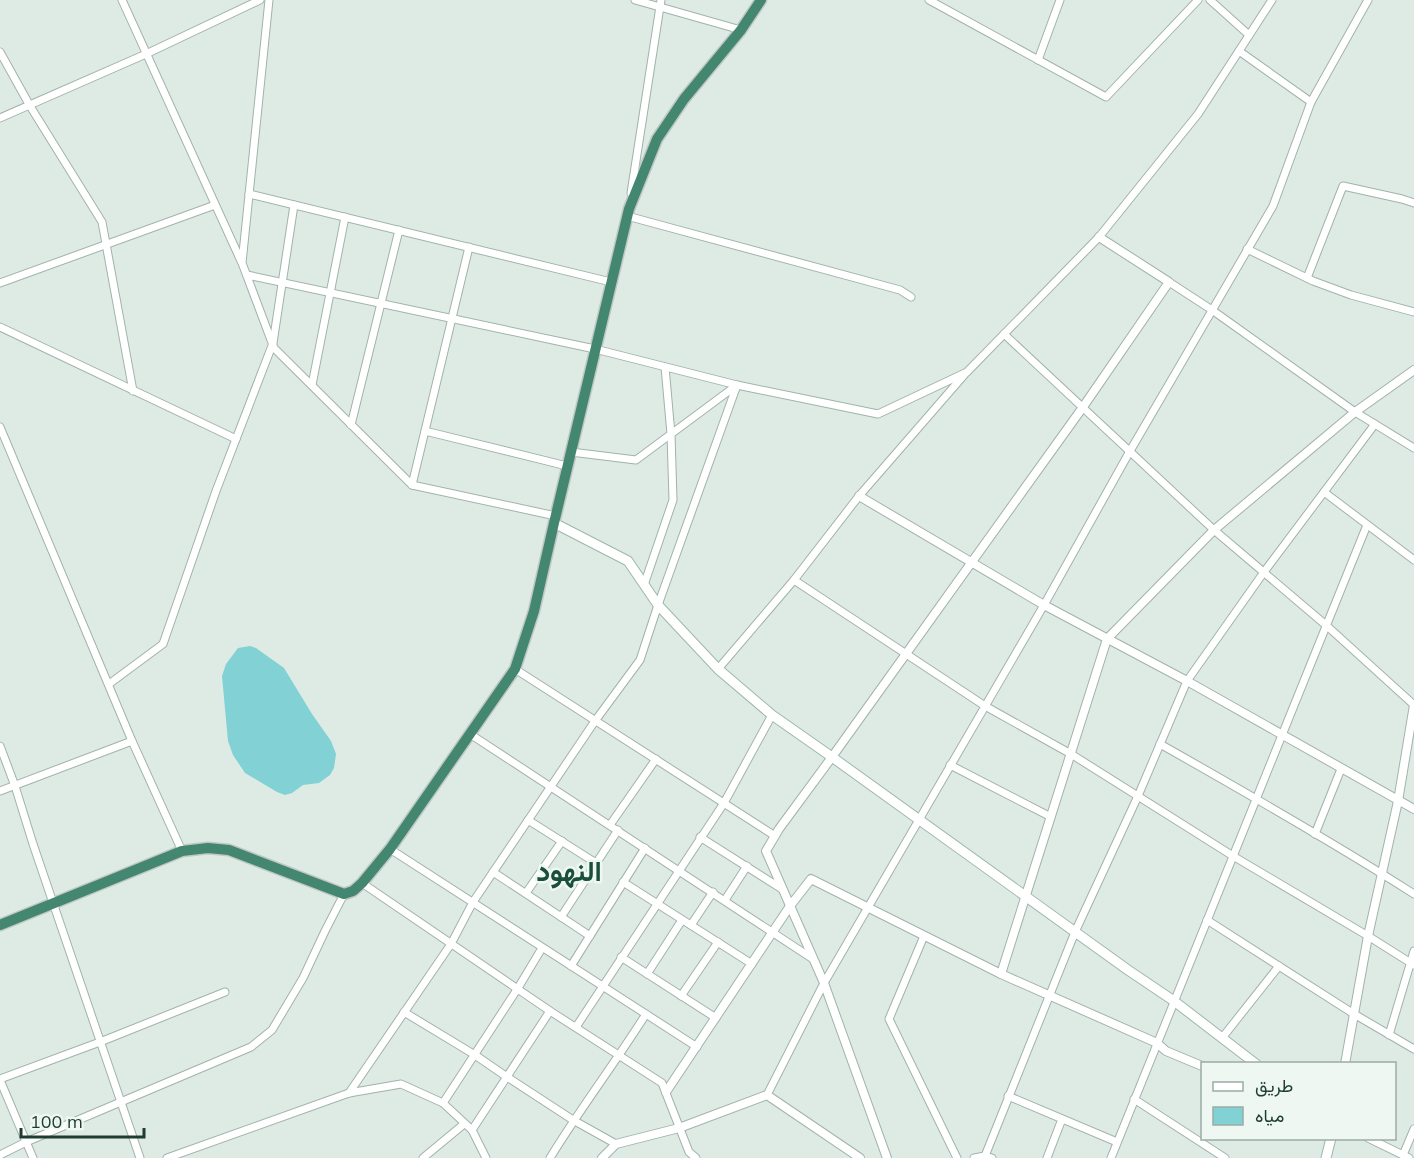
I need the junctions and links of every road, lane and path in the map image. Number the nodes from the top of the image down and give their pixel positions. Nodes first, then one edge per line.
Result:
1 (122, 0) edge
2 (260, 0) edge
3 (269, 0) edge
4 (635, 0) edge
5 (761, 0) edge
6 (929, 0) edge
7 (1060, 0) edge
8 (1198, 0) edge
9 (1210, 0) edge
10 (1272, 0) edge
11 (1368, 0) edge
12 (660, 3) edge
13 (741, 30) junction
14 (1249, 35) junction
15 (1239, 51) junction
16 (0, 52) edge
17 (146, 54) junction
18 (1038, 60) junction
19 (1311, 102) junction
20 (30, 106) junction
21 (0, 118) edge
22 (249, 194) junction
23 (1414, 203) edge
24 (215, 205) junction
25 (294, 205) junction
26 (628, 213) junction
27 (345, 217) junction
28 (399, 230) junction
29 (1099, 237) junction
30 (106, 245) junction
31 (469, 247) junction
32 (1247, 249) junction
33 (242, 263) junction
34 (247, 275) junction
35 (1307, 278) junction
36 (611, 282) junction
37 (1169, 282) junction
38 (0, 283) edge
39 (282, 283) junction
40 (330, 293) junction
41 (911, 297) dead end
42 (381, 304) junction
43 (1212, 310) junction
44 (1414, 312) edge
45 (452, 319) junction
46 (0, 327) edge
47 (1004, 334) junction
48 (273, 343) junction
49 (596, 349) junction
50 (665, 367) junction
51 (1414, 370) edge
52 (967, 372) junction
53 (1404, 377) junction
54 (1414, 378) edge
55 (312, 385) junction
56 (737, 385) junction
57 (134, 391) junction
58 (1083, 407) junction
59 (1355, 412) junction
60 (1375, 424) junction
61 (351, 425) junction
62 (0, 427) edge
63 (425, 431) junction
64 (671, 434) junction
65 (236, 439) junction
66 (1414, 448) edge
67 (571, 452) junction
68 (1130, 452) junction
69 (567, 466) junction
70 (412, 485) junction
71 (1324, 492) junction
72 (859, 496) junction
73 (555, 519) junction
74 (1367, 525) junction
75 (1214, 530) junction
76 (1414, 561) edge
77 (971, 562) junction
78 (1264, 572) junction
79 (794, 580) junction
80 (644, 585) junction
81 (658, 605) junction
82 (1044, 605) junction
83 (1327, 626) junction
84 (1107, 639) junction
85 (906, 654) junction
86 (515, 669) junction
87 (718, 669) junction
88 (1187, 681) junction
89 (108, 684) junction
90 (1414, 705) edge
91 (985, 706) junction
92 (772, 715) junction
93 (595, 721) junction
94 (470, 734) junction
95 (1281, 736) junction
96 (132, 741) junction
97 (1160, 744) junction
98 (0, 746) edge
99 (1071, 754) junction
100 (832, 757) junction
101 (656, 759) junction
102 (950, 765) junction
103 (1341, 769) junction
104 (15, 786) junction
105 (551, 786) junction
106 (0, 791) edge
107 (1138, 796) junction
108 (1256, 799) junction
109 (1398, 801) junction
110 (724, 803) junction
111 (1414, 809) edge
112 (1051, 817) junction
113 (918, 819) junction
114 (528, 820) junction
115 (610, 825) junction
116 (618, 830) junction
117 (1315, 834) junction
118 (775, 836) junction
119 (700, 837) junction
120 (562, 841) junction
121 (645, 848) junction
122 (390, 849) junction
123 (182, 851) junction
124 (1233, 856) junction
125 (596, 863) junction
126 (747, 866) junction
127 (678, 870) junction
128 (493, 872) junction
129 (1382, 873) junction
130 (623, 882) junction
131 (362, 883) junction
132 (783, 889) junction
133 (713, 892) junction
134 (344, 894) junction
135 (526, 894) junction
136 (1414, 894) edge
137 (1025, 897) junction
138 (725, 900) junction
139 (472, 902) junction
140 (656, 903) junction
141 (53, 904) junction
142 (790, 906) junction
143 (867, 907) junction
144 (561, 917) junction
145 (682, 920) junction
146 (1207, 920) junction
147 (0, 925) edge
148 (691, 926) junction
149 (773, 932) junction
150 (1075, 932) junction
151 (590, 936) junction
152 (924, 936) junction
153 (1368, 936) junction
154 (718, 942) junction
155 (451, 944) junction
156 (542, 948) junction
157 (1414, 951) edge
158 (621, 957) junction
159 (813, 959) junction
160 (752, 963) junction
161 (1412, 964) edge
162 (571, 966) junction
163 (1279, 966) junction
164 (647, 974) junction
165 (1001, 974) junction
166 (824, 983) junction
167 (603, 986) junction
168 (518, 988) junction
169 (225, 992) dead end
170 (1049, 995) junction
171 (681, 996) junction
172 (1174, 1001) junction
173 (550, 1011) junction
174 (404, 1012) junction
175 (646, 1014) junction
176 (1354, 1014) junction
177 (716, 1018) junction
178 (576, 1027) junction
179 (1389, 1035) junction
180 (1222, 1038) junction
181 (100, 1042) junction
182 (1157, 1043) junction
183 (697, 1047) junction
184 (1414, 1049) edge
185 (475, 1055) junction
186 (620, 1055) junction
187 (1253, 1062) edge
188 (1345, 1062) edge
189 (1201, 1065) edge
190 (507, 1077) junction
191 (0, 1079) edge
192 (666, 1092) junction
193 (349, 1093) junction
194 (767, 1095) junction
195 (1008, 1096) junction
196 (1134, 1099) junction
197 (120, 1102) junction
198 (443, 1103) junction
199 (1062, 1119) junction
200 (573, 1120) junction
201 (464, 1124) junction
202 (679, 1128) junction
203 (1414, 1129) edge
204 (472, 1130) junction
205 (1330, 1140) edge
206 (1372, 1140) edge
207 (26, 1142) junction
208 (1117, 1142) junction
209 (616, 1144) junction
210 (0, 1155) edge
211 (988, 1157) edge
212 (1407, 1157) edge
213 (33, 1158) edge
214 (140, 1158) edge
215 (167, 1158) edge
216 (423, 1158) edge
217 (486, 1158) edge
218 (550, 1158) edge
219 (602, 1158) edge
220 (696, 1158) edge
221 (860, 1158) edge
222 (887, 1158) edge
223 (957, 1158) edge
224 (974, 1158) edge
225 (1047, 1158) edge
226 (1111, 1158) edge
227 (1225, 1158) edge
228 (1326, 1158) edge

1 - 17 street
2 - 17 street
3 - 22 street
4 - 12 street
5 - 13 highway
6 - 18 street
7 - 18 street
8 - 18 street
9 - 14 street
10 - 14 street
11 - 19 street
12 - 13 street
12 - 26 street
13 - 26 highway
14 - 15 street
15 - 19 street
15 - 29 street
16 - 20 street
17 - 20 street
17 - 24 street
19 - 32 street
20 - 21 street
20 - 30 street
22 - 25 street
22 - 33 street
23 - 35 street
24 - 30 street
24 - 33 street
25 - 27 street
25 - 39 street
26 - 36 highway
26 - 41 street
27 - 28 street
27 - 40 street
28 - 31 street
28 - 42 street
29 - 37 street
29 - 47 street
30 - 38 street
30 - 57 street
31 - 36 street
31 - 45 street
32 - 35 street
32 - 43 street
33 - 34 street
34 - 39 street
34 - 48 street
35 - 44 street
36 - 49 highway
37 - 43 street
37 - 58 street
39 - 40 street
39 - 48 street
40 - 42 street
40 - 55 street
42 - 45 street
42 - 61 street
43 - 59 street
43 - 68 street
45 - 49 street
45 - 63 street
46 - 57 street
47 - 52 street
47 - 58 street
48 - 55 street
48 - 65 street
49 - 50 street
49 - 67 highway
50 - 56 street
50 - 64 street
51 - 53 street
52 - 56 street
52 - 72 street
53 - 54 street
53 - 59 street
55 - 61 street
56 - 64 street
56 - 81 street
57 - 65 street
58 - 68 street
58 - 77 street
59 - 60 street
59 - 75 street
60 - 66 street
60 - 71 street
61 - 70 street
62 - 89 street
63 - 69 street
63 - 70 street
64 - 67 street
64 - 80 street
65 - 89 street
67 - 69 highway
68 - 75 street
68 - 82 street
69 - 73 highway
70 - 73 street
71 - 74 street
71 - 78 street
72 - 77 street
72 - 79 street
73 - 80 main road
73 - 86 highway
74 - 76 street
74 - 83 street
75 - 78 street
75 - 84 street
77 - 82 street
77 - 85 street
78 - 83 street
78 - 88 street
79 - 85 street
79 - 87 street
80 - 81 main road
81 - 87 main road
81 - 93 street
82 - 84 street
82 - 91 street
83 - 90 street
83 - 95 street
84 - 88 street
84 - 99 street
85 - 91 street
85 - 100 street
86 - 93 street
86 - 94 highway
87 - 92 main road
88 - 95 street
88 - 97 street
89 - 96 street
90 - 109 street
91 - 99 street
91 - 102 street
92 - 100 main road
92 - 110 street
93 - 101 street
93 - 105 street
94 - 105 street
94 - 122 highway
95 - 103 street
95 - 108 street
96 - 104 street
96 - 123 street
97 - 107 street
97 - 108 street
98 - 104 street
99 - 107 street
99 - 112 street
100 - 113 main road
100 - 118 street
101 - 110 street
101 - 115 street
102 - 112 street
102 - 113 street
103 - 109 street
103 - 117 street
104 - 106 street
104 - 141 street
105 - 114 street
105 - 115 street
107 - 124 street
107 - 150 street
108 - 117 street
108 - 124 street
109 - 111 street
109 - 129 street
110 - 118 street
110 - 119 street
112 - 137 street
113 - 137 main road
113 - 143 street
114 - 120 street
114 - 128 street
115 - 116 street
116 - 121 street
116 - 125 street
117 - 129 street
118 - 132 street
119 - 126 street
119 - 127 street
120 - 125 street
120 - 135 street
121 - 127 street
121 - 130 street
122 - 131 highway
122 - 139 street
123 - 134 highway
123 - 141 highway
124 - 146 street
124 - 153 street
125 - 144 street
126 - 132 street
126 - 138 street
127 - 133 street
127 - 140 street
128 - 135 street
128 - 139 street
129 - 136 street
129 - 153 street
130 - 140 street
130 - 151 street
131 - 134 highway
131 - 155 street
132 - 142 street
133 - 138 street
133 - 148 street
134 - 197 street
135 - 144 street
137 - 150 main road
137 - 165 street
138 - 149 street
139 - 155 street
139 - 156 street
140 - 145 street
140 - 158 street
141 - 147 highway
141 - 181 street
142 - 143 street
142 - 149 street
142 - 159 street
143 - 152 street
143 - 166 street
144 - 151 street
145 - 148 street
145 - 164 street
146 - 163 street
146 - 172 street
148 - 154 street
149 - 159 street
149 - 160 street
150 - 170 street
150 - 172 main road
151 - 162 street
152 - 165 street
152 - 223 street
153 - 161 street
153 - 176 street
154 - 160 street
154 - 171 street
155 - 168 street
155 - 174 street
156 - 162 street
156 - 168 street
157 - 161 street
158 - 164 street
158 - 167 street
159 - 166 street
160 - 177 street
161 - 179 street
162 - 167 street
163 - 176 street
163 - 180 street
164 - 171 street
165 - 170 street
166 - 194 street
166 - 222 street
167 - 175 street
167 - 178 street
168 - 173 street
168 - 185 street
169 - 181 street
170 - 182 street
170 - 195 street
171 - 177 street
172 - 180 main road
172 - 182 street
173 - 178 street
173 - 190 street
174 - 185 street
174 - 193 street
175 - 183 street
175 - 186 street
176 - 179 street
176 - 188 street
177 - 183 street
178 - 186 street
179 - 184 street
180 - 187 main road
181 - 191 street
181 - 197 street
182 - 189 street
182 - 196 street
183 - 192 street
185 - 190 street
185 - 198 street
186 - 192 street
186 - 200 street
190 - 200 street
190 - 204 street
191 - 207 street
192 - 202 street
193 - 198 street
193 - 215 street
194 - 202 street
194 - 221 street
195 - 199 street
195 - 211 street
196 - 208 street
196 - 227 street
197 - 207 street
197 - 214 street
198 - 201 street
199 - 208 street
199 - 225 street
200 - 209 street
200 - 218 street
201 - 204 street
201 - 216 street
202 - 209 street
202 - 220 street
203 - 212 street
204 - 217 street
205 - 228 main road
206 - 212 street
207 - 210 street
207 - 213 street
208 - 226 street
209 - 219 street
211 - 224 street

